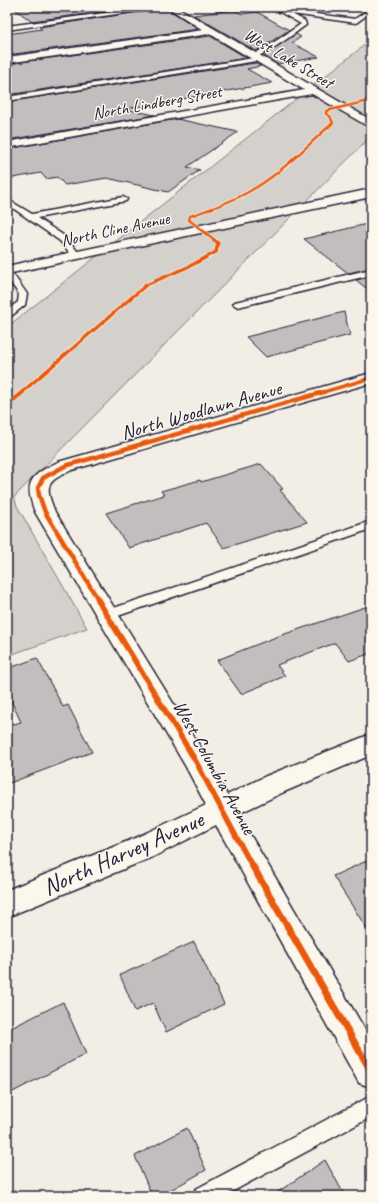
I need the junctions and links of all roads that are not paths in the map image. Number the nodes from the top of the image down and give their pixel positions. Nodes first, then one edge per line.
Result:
1 (162, 7) edge
2 (170, 7) edge
3 (274, 7) edge
4 (371, 10) edge
5 (293, 13) dead end
6 (7, 28) edge
7 (212, 31) junction
8 (257, 58) junction
9 (7, 60) edge
10 (313, 91) junction
11 (7, 99) edge
12 (371, 124) edge
13 (7, 145) edge
14 (371, 193) edge
15 (123, 199) dead end
16 (7, 201) edge
17 (30, 217) junction
18 (77, 256) junction
19 (7, 271) edge
20 (371, 272) edge
21 (238, 304) dead end
22 (7, 315) edge
23 (371, 378) edge
24 (43, 478) joint
25 (371, 526) edge
26 (107, 615) junction
27 (371, 744) edge
28 (222, 810) junction
29 (7, 904) edge
30 (371, 1071) edge
31 (371, 1106) edge
32 (203, 1196) edge

1 - 6 lane
2 - 7 street, West Lake Street
3 - 8 lane
4 - 5 lane
7 - 8 street, West Lake Street
7 - 9 street
8 - 10 street, West Lake Street
8 - 11 lane
10 - 12 street, West Lake Street
10 - 13 street, North Lindberg Street
14 - 18 street, North Cline Avenue
15 - 17 lane
16 - 17 lane
17 - 18 lane
18 - 19 street, North Cline Avenue
19 - 22 lane
20 - 21 lane
23 - 24 street, North Woodlawn Avenue
24 - 26 street, West Columbia Avenue
25 - 26 lane
26 - 28 street, West Columbia Avenue
27 - 28 street, North Harvey Avenue
28 - 29 street, North Harvey Avenue
28 - 30 street, West Columbia Avenue
31 - 32 lane

